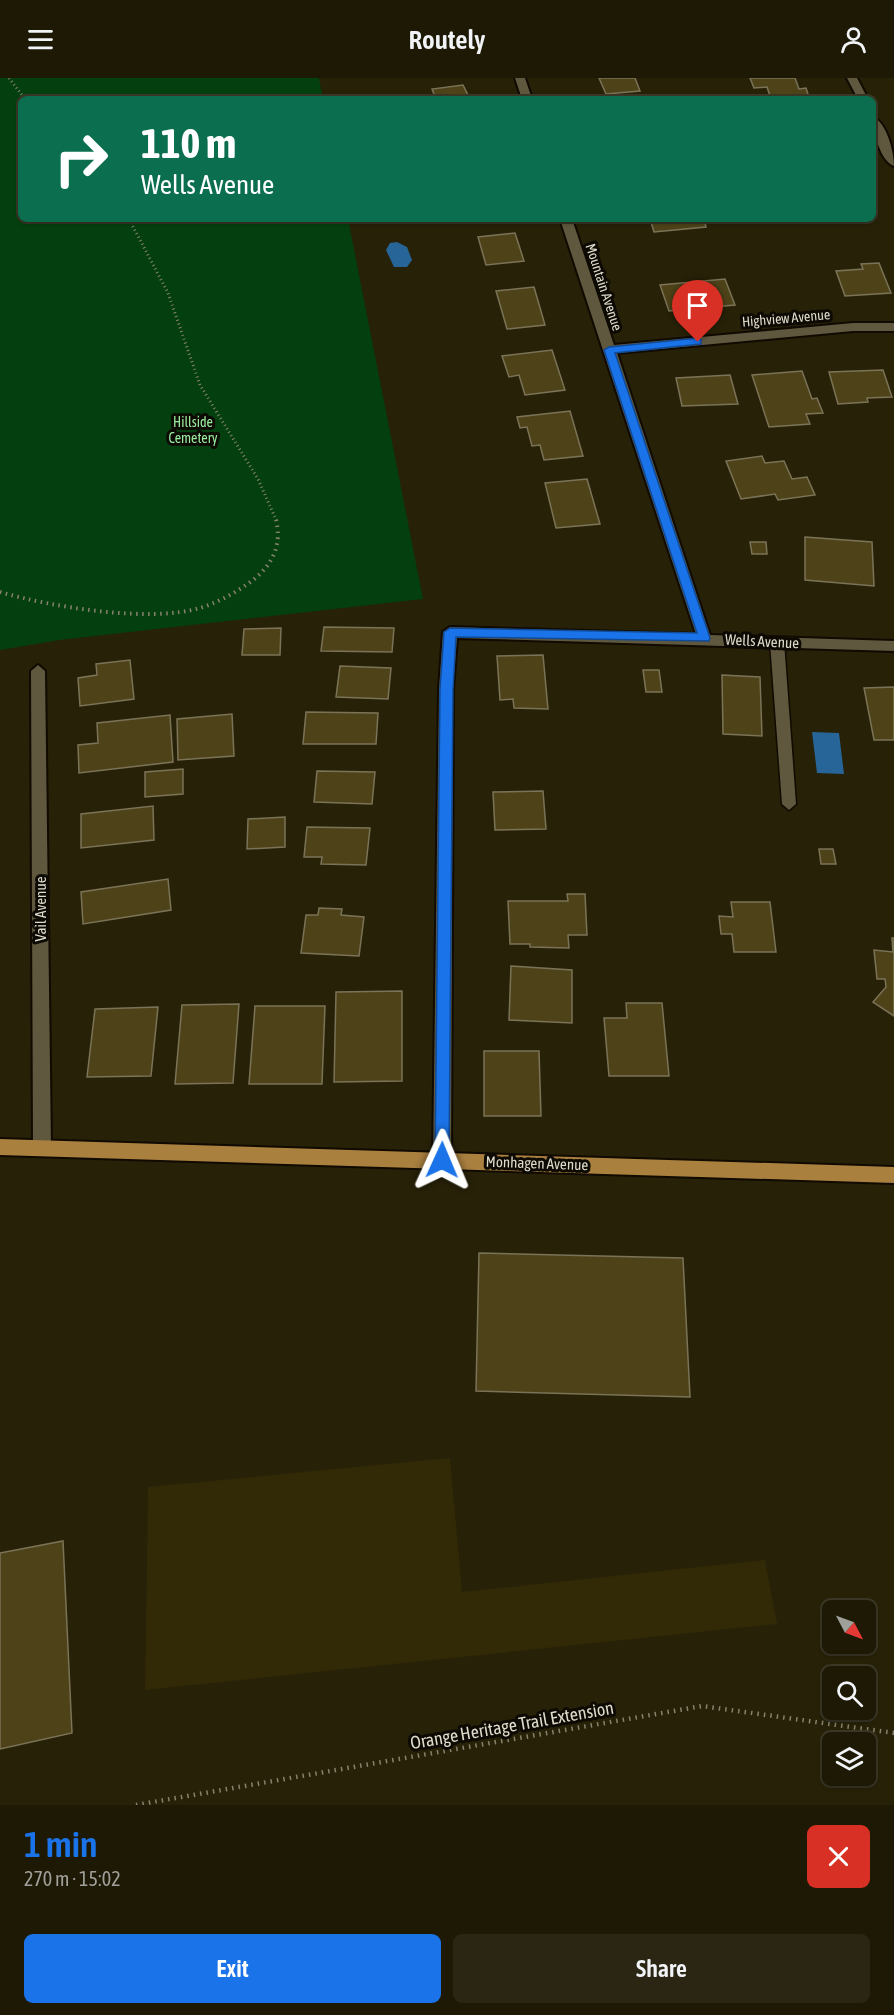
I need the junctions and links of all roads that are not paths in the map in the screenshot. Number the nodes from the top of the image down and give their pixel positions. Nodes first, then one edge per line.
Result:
1 (520, 78) edge
2 (852, 78) edge
3 (526, 96) edge
4 (861, 96) edge
5 (876, 126) edge
6 (894, 163) edge
7 (567, 222) edge
8 (894, 327) edge
9 (609, 350) junction
10 (704, 638) junction
11 (777, 642) junction
12 (894, 646) edge
13 (38, 671) dead end
14 (789, 804) dead end
15 (0, 1147) edge
16 (42, 1147) junction
17 (442, 1160) junction
18 (894, 1175) edge

1 - 3 street
2 - 4 street
5 - 6 street
7 - 9 street, Mountain Avenue
8 - 9 street, Highview Avenue
9 - 10 street, Mountain Avenue
10 - 11 street, Wells Avenue
10 - 17 street, Wells Avenue
11 - 12 street, Wells Avenue
11 - 14 lane
13 - 16 street, Vail Avenue
15 - 16 main road, Monhagen Avenue
16 - 17 main road, Monhagen Avenue
17 - 18 main road, Monhagen Avenue

